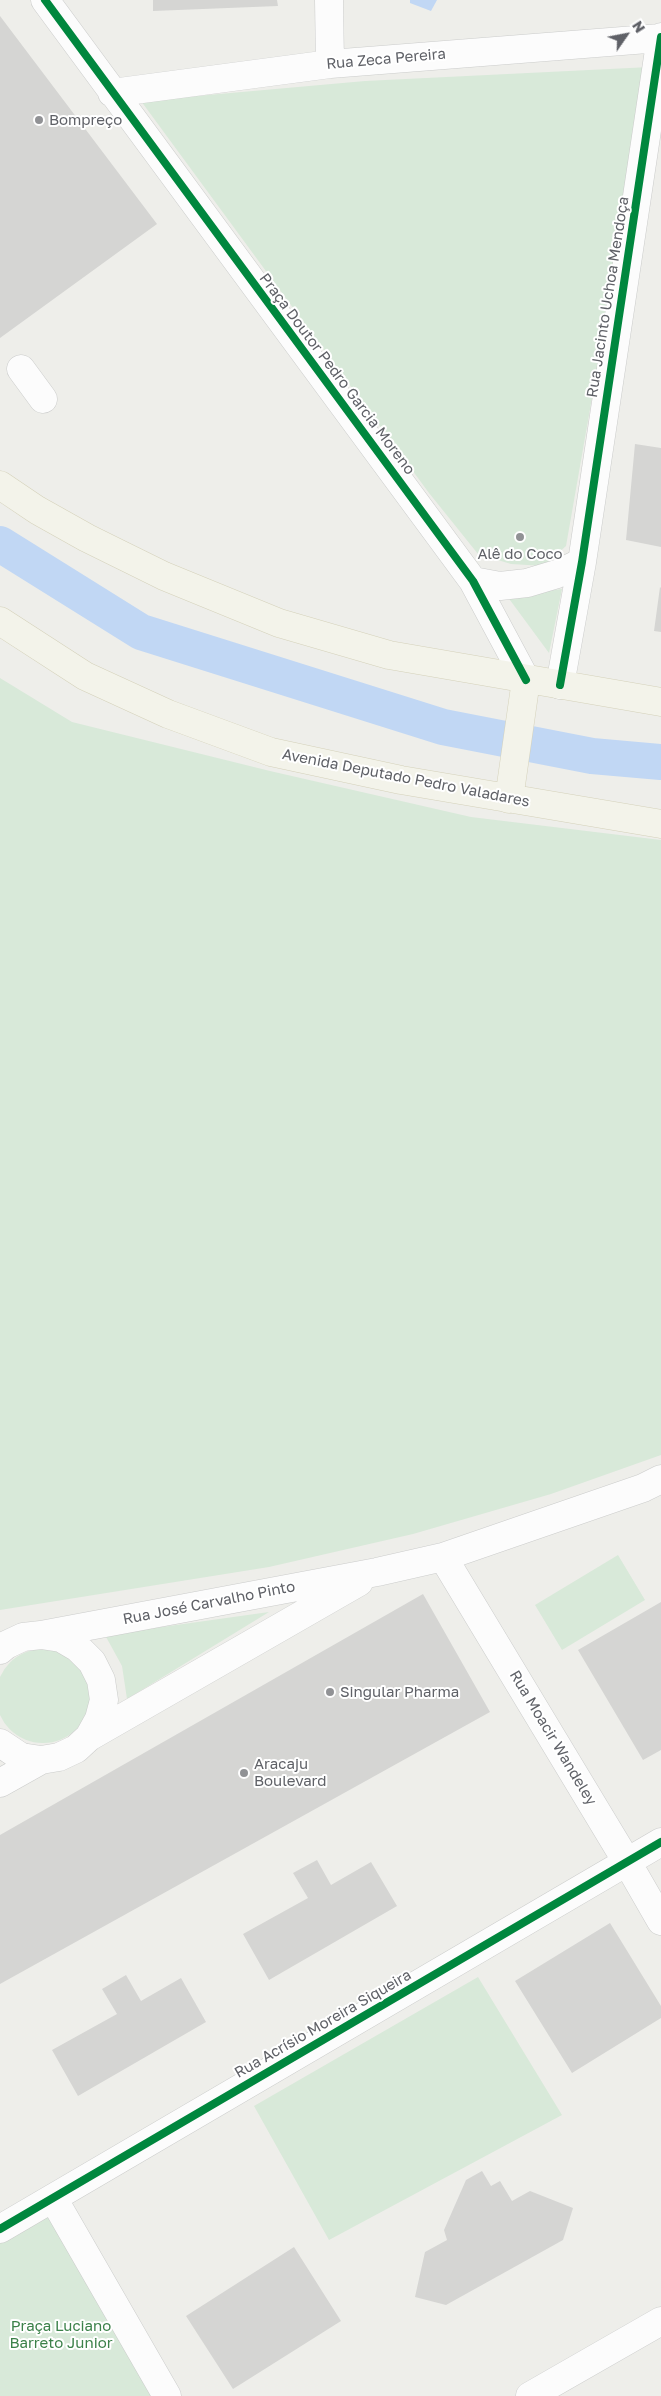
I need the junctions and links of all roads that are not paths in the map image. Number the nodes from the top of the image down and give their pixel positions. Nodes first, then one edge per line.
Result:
1 (45, 0) edge
2 (329, 0) edge
3 (661, 37) edge
4 (330, 64) junction
5 (112, 94) junction
6 (21, 369) dead end
7 (43, 399) dead end
8 (0, 485) edge
9 (582, 562) junction
10 (473, 581) junction
11 (0, 622) edge
12 (560, 685) junction
13 (524, 693) junction
14 (661, 702) edge
15 (509, 800) junction
16 (661, 824) edge
17 (661, 1479) edge
18 (443, 1557) junction
19 (377, 1572) junction
20 (41, 1635) junction
21 (0, 1650) edge
22 (89, 1737) junction
23 (0, 1743) edge
24 (41, 1760) junction
25 (0, 1783) edge
26 (661, 1842) edge
27 (628, 1862) junction
28 (661, 1921) edge
29 (53, 2198) junction
30 (0, 2229) edge
31 (661, 2321) edge
32 (167, 2396) edge
33 (530, 2396) edge

1 - 5 street, Praça Doutor Pedro Garcia Moreno
2 - 4 street
3 - 4 street, Rua Zeca Pereira
3 - 9 street, Rua Jacinto Uchoa Mendoça
4 - 5 street, Rua Zeca Pereira
5 - 10 street, Praça Doutor Pedro Garcia Moreno
6 - 7 street
8 - 13 main road
9 - 10 street
9 - 12 street, Rua Jacinto Uchoa Mendoça
10 - 13 street, Praça Doutor Pedro Garcia Moreno
11 - 15 main road, Avenida Deputado Pedro Valadares
12 - 13 main road
12 - 14 main road
13 - 15 main road
15 - 16 main road, Avenida Deputado Pedro Valadares
17 - 18 street, Rua José Carvalho Pinto
18 - 19 street, Rua José Carvalho Pinto
18 - 27 street, Rua Moacir Wandeley
19 - 20 street, Rua José Carvalho Pinto
19 - 22 street, Rua José Carvalho Pinto
20 - 21 street, Rua José Carvalho Pinto
20 - 22 street
22 - 24 street, Rua José Carvalho Pinto
23 - 24 street
24 - 25 street
26 - 27 street, Rua Acrísio Moreira Siqueira
27 - 28 street, Rua Moacir Wandeley
27 - 29 street, Rua Acrísio Moreira Siqueira
29 - 30 street, Rua Acrísio Moreira Siqueira
29 - 32 street
31 - 33 street

